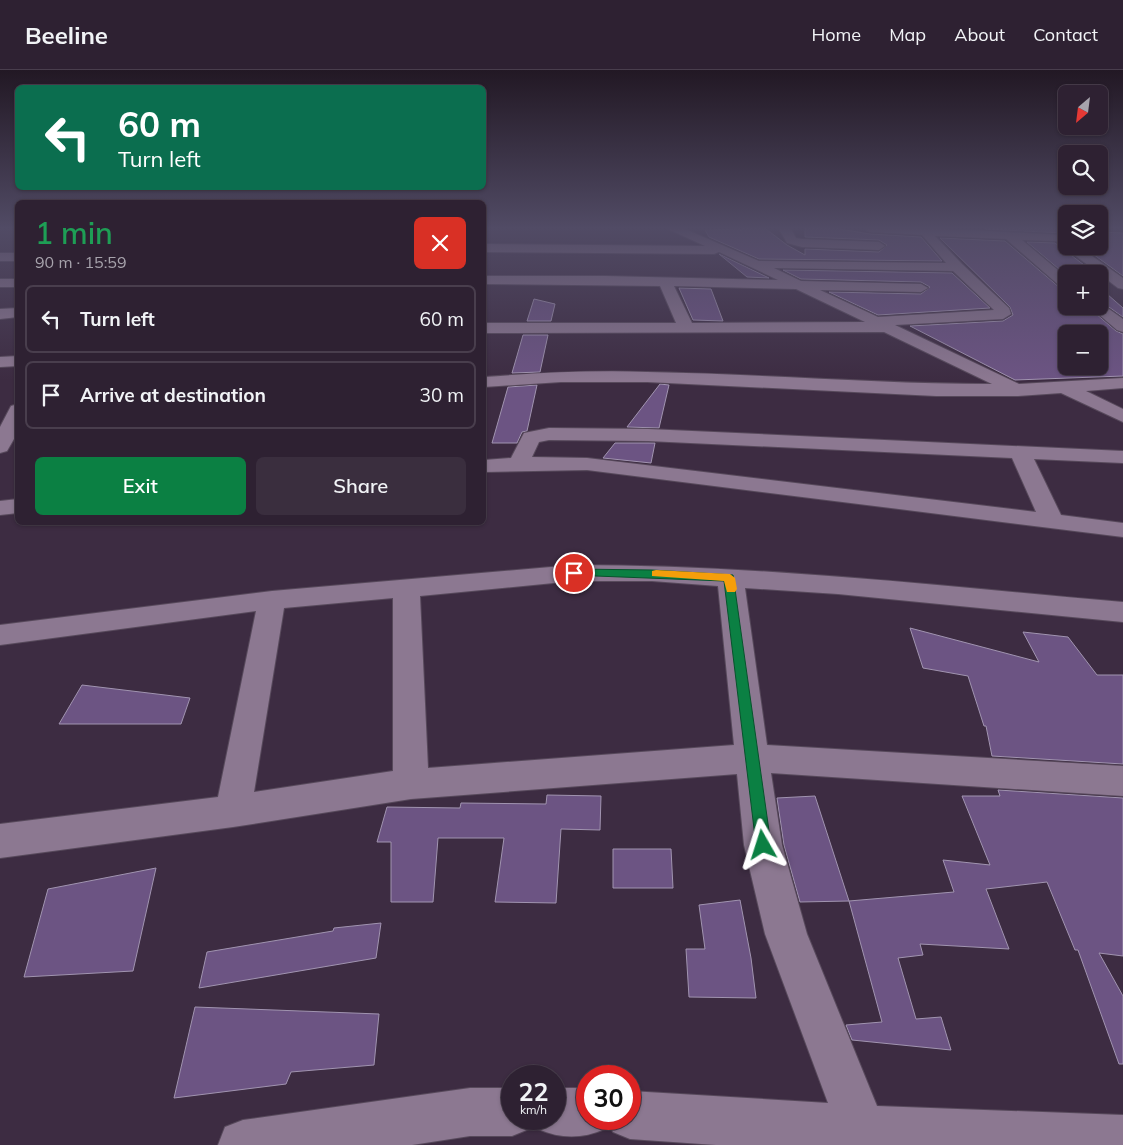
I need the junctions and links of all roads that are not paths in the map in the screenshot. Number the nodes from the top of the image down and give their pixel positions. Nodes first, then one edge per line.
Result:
1 (785, 279) edge
2 (969, 279) edge
3 (486, 280) edge
4 (605, 280) joint
5 (665, 282) junction
6 (0, 283) edge
7 (15, 283) edge
8 (799, 286) junction
9 (921, 288) dead end
10 (15, 312) edge
11 (0, 314) edge
12 (1108, 315) edge
13 (882, 324) junction
14 (686, 327) junction
15 (1123, 327) edge
16 (486, 328) edge
17 (15, 361) edge
18 (0, 362) edge
19 (486, 382) edge
20 (1123, 383) edge
21 (1065, 388) junction
22 (1018, 390) junction
23 (1123, 416) edge
24 (11, 422) edge
25 (0, 447) edge
26 (1020, 452) junction
27 (1123, 457) edge
28 (519, 463) junction
29 (486, 466) edge
30 (15, 506) edge
31 (0, 508) edge
32 (1052, 521) junction
33 (1123, 530) edge
34 (730, 578) junction
35 (406, 588) junction
36 (272, 600) junction
37 (1123, 612) edge
38 (0, 635) edge
39 (754, 758) junction
40 (1123, 781) edge
41 (411, 784) junction
42 (233, 811) junction
43 (0, 841) edge
44 (501, 1112) edge
45 (641, 1116) edge
46 (866, 1137) edge
47 (1123, 1140) edge
48 (271, 1143) edge

1 - 8 street
2 - 13 street
3 - 4 street
4 - 5 street
5 - 8 street
5 - 14 street
6 - 7 street
8 - 9 street
8 - 13 street
10 - 11 street
12 - 15 street
13 - 14 street
13 - 22 street
14 - 16 street
17 - 18 street
19 - 22 street
20 - 21 street
21 - 22 street
21 - 23 street
24 - 25 street
26 - 27 street
26 - 28 street
26 - 32 street
28 - 29 street
28 - 32 street
30 - 31 street
32 - 33 street
34 - 35 street
34 - 37 street
34 - 39 street
35 - 36 street
35 - 41 street
36 - 38 street
36 - 42 street
39 - 40 street
39 - 41 street
39 - 46 street
41 - 42 street
42 - 43 street
44 - 48 street
45 - 46 street
46 - 47 street

